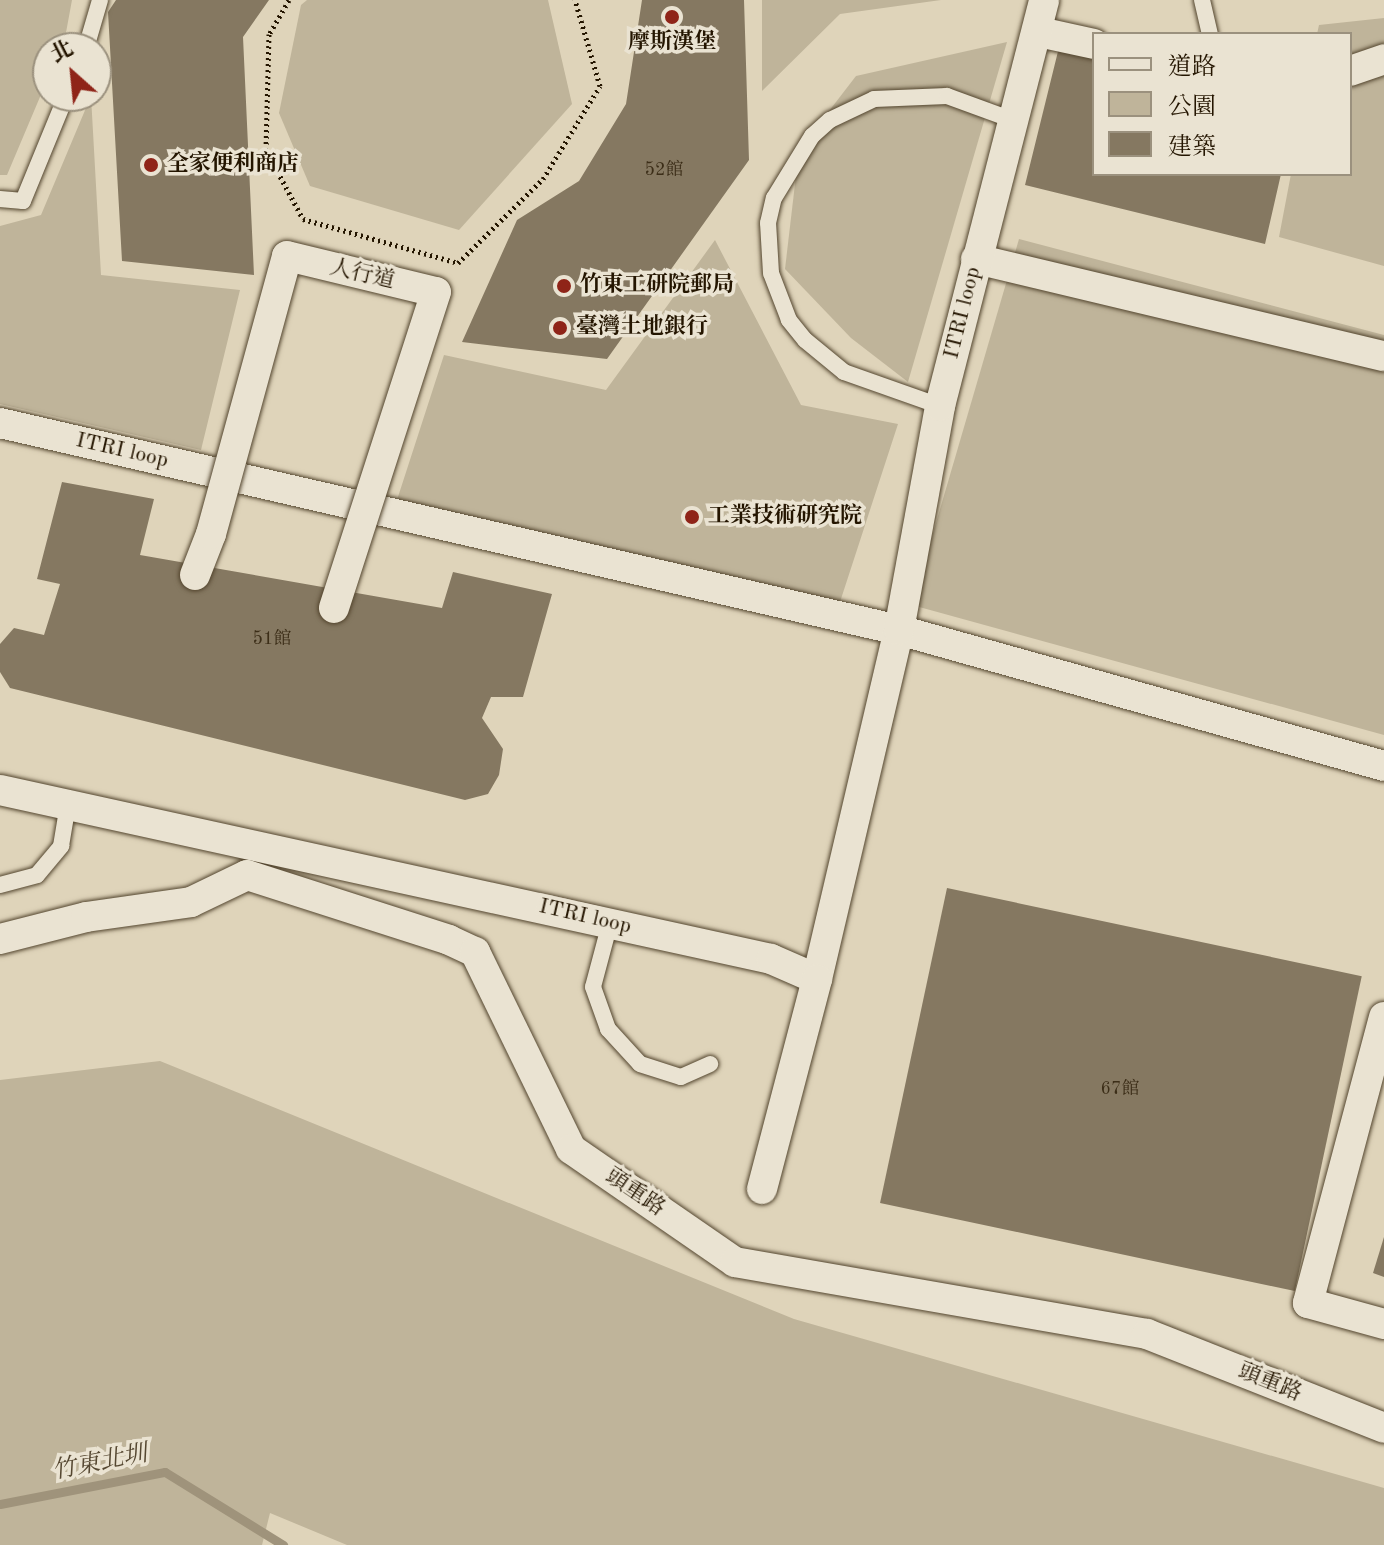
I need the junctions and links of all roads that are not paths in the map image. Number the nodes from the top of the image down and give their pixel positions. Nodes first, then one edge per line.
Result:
1 (100, 0) edge
2 (1044, 0) edge
3 (1202, 0) edge
4 (91, 32) edge
5 (1039, 32) junction
6 (1210, 32) edge
7 (1092, 44) edge
8 (1384, 59) edge
9 (1352, 70) edge
10 (59, 112) edge
11 (1010, 119) junction
12 (0, 199) edge
13 (976, 259) junction
14 (1384, 356) edge
15 (940, 406) junction
16 (0, 423) edge
17 (195, 575) dead end
18 (334, 608) dead end
19 (899, 630) junction
20 (1384, 766) edge
21 (0, 790) edge
22 (68, 804) junction
23 (0, 885) edge
24 (610, 923) junction
25 (0, 939) edge
26 (817, 979) junction
27 (1384, 1017) edge
28 (710, 1064) dead end
29 (762, 1189) dead end
30 (1384, 1324) edge
31 (1384, 1428) edge

1 - 4 lane
2 - 5 street, ITRI loop
3 - 6 lane
5 - 7 street
5 - 11 street, ITRI loop
8 - 9 street
10 - 12 lane
11 - 13 street, ITRI loop
11 - 15 lane
13 - 14 street
13 - 15 street, ITRI loop
15 - 19 street, ITRI loop
16 - 19 street, ITRI loop
17 - 18 street, 人行道, bridge
19 - 20 street, ITRI loop
19 - 26 street, ITRI loop
21 - 22 street, ITRI loop
22 - 23 lane
22 - 24 street, ITRI loop
24 - 26 street, ITRI loop
24 - 28 lane
25 - 31 street, 頭重路
26 - 29 street
27 - 30 street

